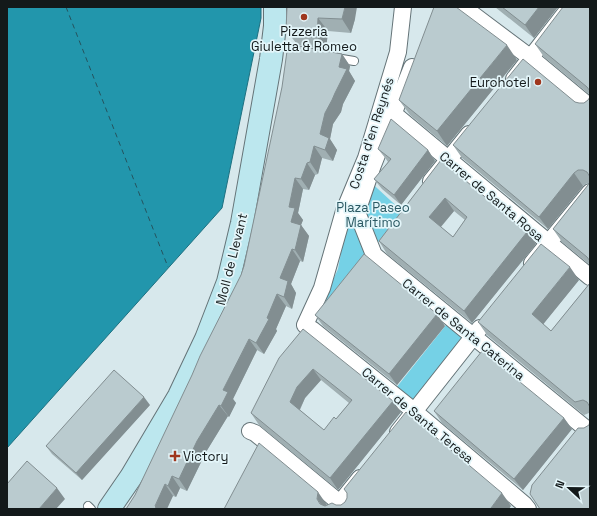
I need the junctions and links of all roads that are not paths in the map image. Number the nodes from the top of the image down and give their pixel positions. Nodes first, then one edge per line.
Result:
1 (275, 7) edge
2 (404, 7) edge
3 (463, 7) edge
4 (570, 7) edge
5 (324, 56) edge
6 (416, 56) edge
7 (531, 58) junction
8 (354, 61) dead end
9 (507, 88) edge
10 (590, 107) edge
11 (394, 114) junction
12 (478, 123) edge
13 (449, 159) junction
14 (590, 192) edge
15 (421, 195) edge
16 (548, 243) junction
17 (524, 274) edge
18 (590, 277) edge
19 (488, 318) edge
20 (300, 326) joint
21 (473, 336) junction
22 (414, 411) junction
23 (585, 430) edge
24 (250, 431) dead end
25 (389, 442) edge
26 (369, 466) edge
27 (527, 503) edge
28 (340, 507) edge
29 (96, 508) edge

1 - 29 street, Moll de Llevant
2 - 20 street, Costa d'en Reynés
3 - 7 street
4 - 7 street
5 - 8 lane
6 - 11 street
7 - 9 street
7 - 10 street
11 - 13 street, Carrer de Santa Rosa
11 - 21 street, Carrer de Santa Caterina
12 - 13 street
13 - 15 street
13 - 16 street, Carrer de Santa Rosa
14 - 16 street
16 - 17 street
16 - 18 street, Carrer de Santa Rosa
19 - 21 street
20 - 22 street, Carrer de Santa Teresa
21 - 22 street
21 - 23 street, Carrer de Santa Caterina
22 - 25 street
22 - 27 street, Carrer de Santa Teresa
24 - 28 street
26 - 28 street

